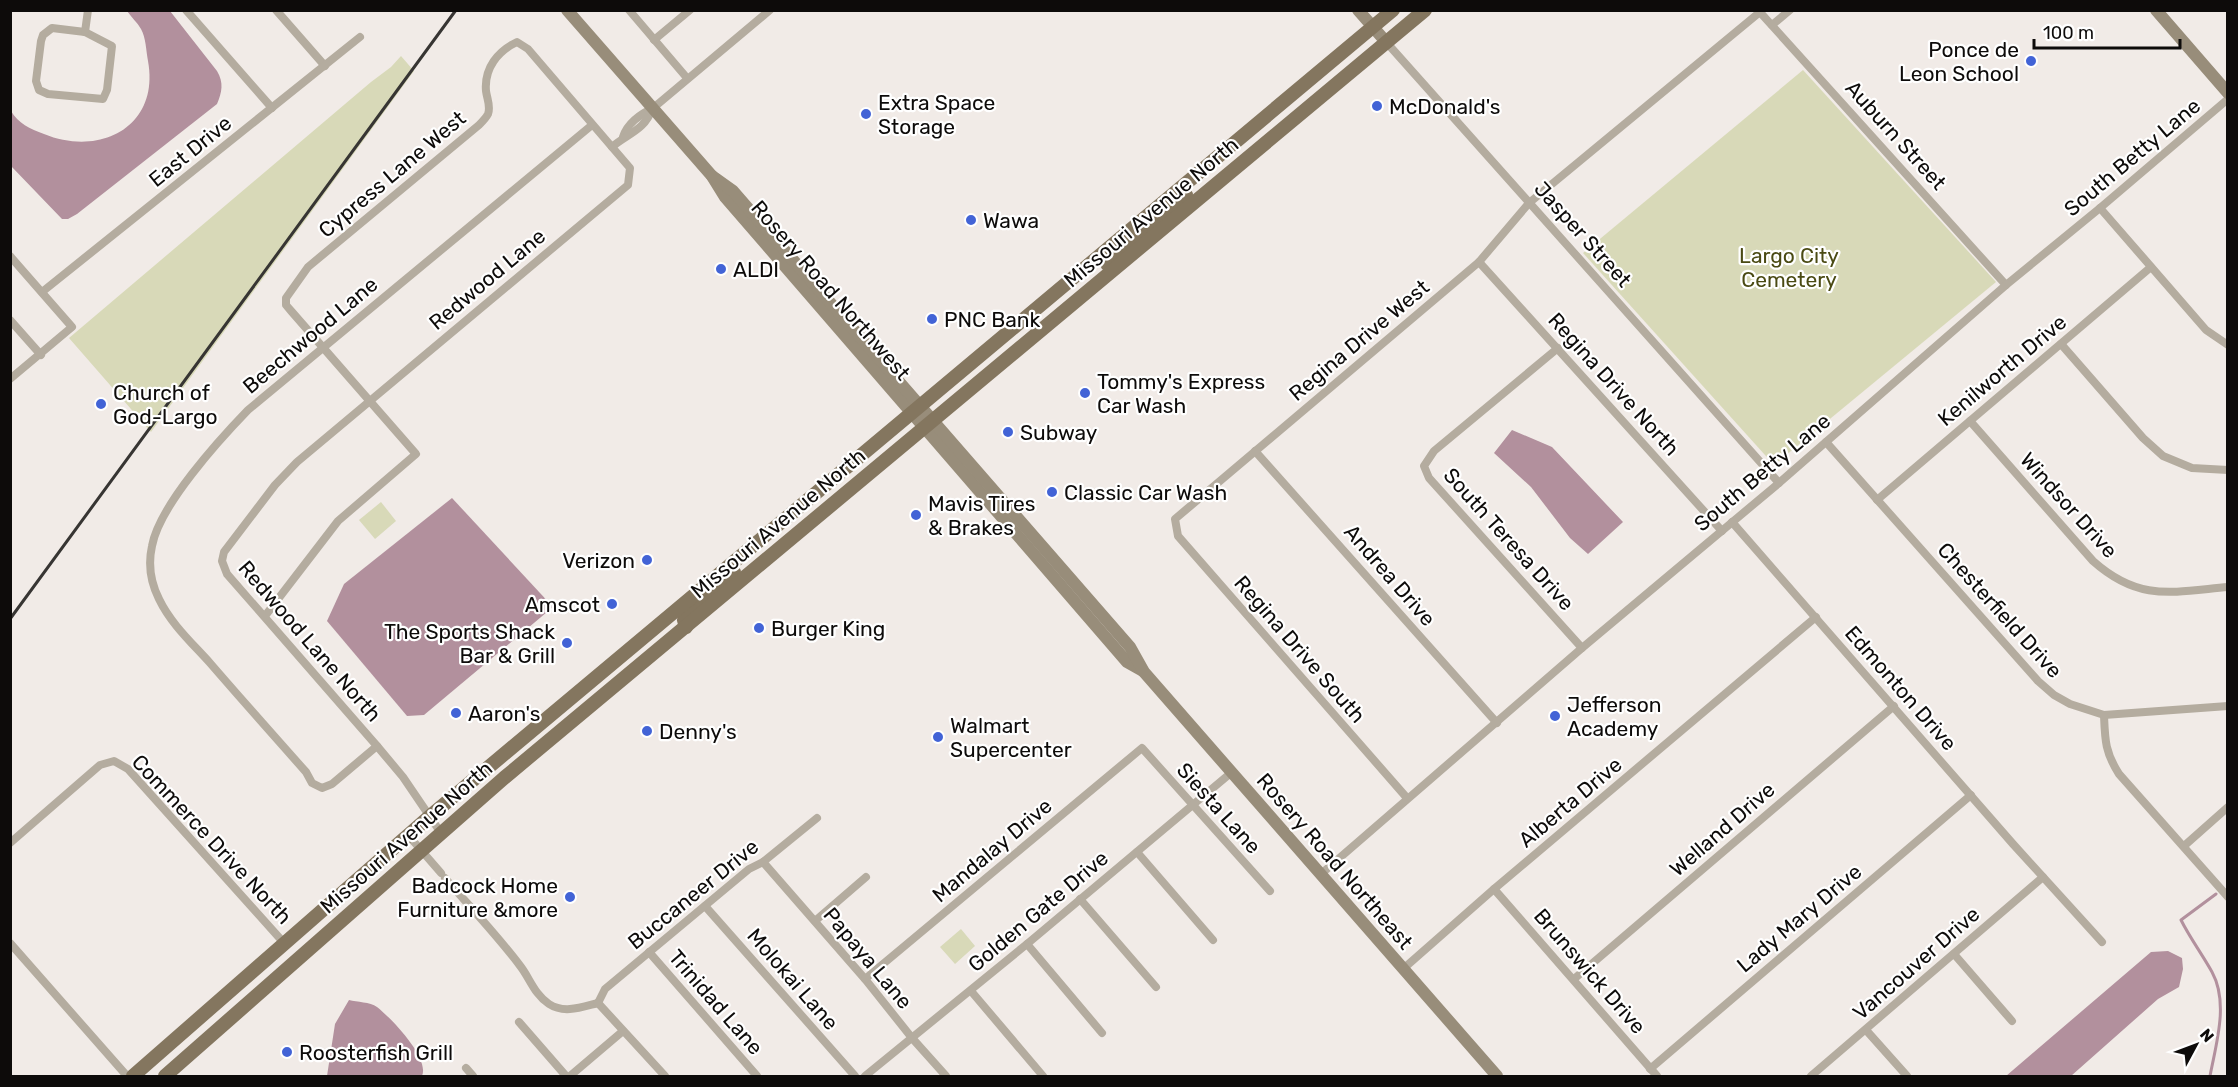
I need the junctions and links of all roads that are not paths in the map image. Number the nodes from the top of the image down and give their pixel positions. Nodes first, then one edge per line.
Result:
1 (88, 10) edge
2 (186, 10) edge
3 (276, 10) edge
4 (567, 10) edge
5 (629, 10) edge
6 (690, 10) edge
7 (770, 10) edge
8 (1358, 10) edge
9 (1393, 10) edge
10 (1425, 10) edge
11 (1790, 10) edge
12 (2156, 10) edge
13 (1759, 11) edge
14 (1772, 25) junction
15 (1373, 27) junction
16 (85, 32) junction
17 (360, 38) dead end
18 (654, 40) junction
19 (1387, 43) junction
20 (325, 66) junction
21 (687, 78) junction
22 (2228, 93) edge
23 (2228, 99) edge
24 (272, 108) junction
25 (652, 109) junction
26 (591, 125) junction
27 (612, 147) junction
28 (1220, 155) junction
29 (712, 176) junction
30 (1529, 203) junction
31 (2100, 208) junction
32 (1145, 217) junction
33 (1150, 240) junction
34 (10, 256) edge
35 (1479, 262) junction
36 (2151, 267) junction
37 (788, 270) junction
38 (2006, 285) junction
39 (42, 292) junction
40 (1066, 309) junction
41 (837, 311) junction
42 (10, 320) edge
43 (2061, 344) junction
44 (2228, 345) edge
45 (322, 348) junction
46 (1558, 348) junction
47 (41, 355) junction
48 (10, 379) edge
49 (369, 401) junction
50 (915, 409) junction
51 (1970, 421) junction
52 (928, 425) junction
53 (1826, 442) junction
54 (1255, 451) junction
55 (2228, 470) edge
56 (1779, 483) junction
57 (1877, 500) junction
58 (1175, 519) joint
59 (1732, 522) junction
60 (1722, 531) junction
61 (757, 541) junction
62 (2228, 587) edge
63 (265, 616) junction
64 (1816, 617) junction
65 (661, 621) junction
66 (686, 627) junction
67 (1582, 648) junction
68 (658, 651) junction
69 (1894, 706) junction
70 (2228, 706) edge
71 (2104, 715) junction
72 (1497, 723) junction
73 (377, 746) junction
74 (1142, 748) joint
75 (1232, 772) junction
76 (1971, 795) junction
77 (1407, 798) junction
78 (1193, 805) junction
79 (2228, 807) edge
80 (429, 817) junction
81 (817, 818) dead end
82 (441, 833) junction
83 (408, 835) junction
84 (10, 843) edge
85 (2184, 846) junction
86 (421, 850) junction
87 (1137, 852) junction
88 (763, 862) junction
89 (1321, 874) junction
90 (866, 877) dead end
91 (2043, 877) junction
92 (1494, 889) junction
93 (1270, 891) dead end
94 (2228, 897) edge
95 (1080, 899) junction
96 (329, 904) junction
97 (705, 906) junction
98 (814, 921) junction
99 (1212, 940) dead end
100 (2102, 942) dead end
101 (10, 943) edge
102 (284, 944) junction
103 (1027, 944) junction
104 (649, 952) junction
105 (1954, 954) junction
106 (302, 955) junction
107 (1403, 969) junction
108 (865, 979) junction
109 (1574, 979) junction
110 (274, 980) junction
111 (1156, 987) dead end
112 (971, 991) junction
113 (598, 1003) junction
114 (2012, 1021) dead end
115 (519, 1022) dead end
116 (1866, 1030) junction
117 (623, 1031) junction
118 (1102, 1033) dead end
119 (912, 1038) junction
120 (466, 1068) dead end
121 (1650, 1069) junction
122 (127, 1077) edge
123 (133, 1077) edge
124 (165, 1077) edge
125 (473, 1077) edge
126 (568, 1077) edge
127 (665, 1077) edge
128 (757, 1077) edge
129 (855, 1077) edge
130 (865, 1077) edge
131 (946, 1077) edge
132 (1043, 1077) edge
133 (1497, 1077) edge
134 (1657, 1077) edge
135 (1811, 1077) edge
136 (1907, 1077) edge

1 - 16 street
2 - 24 street
3 - 20 street
4 - 25 street, Rosery Road Northwest
5 - 18 street
6 - 18 street
7 - 21 street
8 - 15 street, Jasper Street
9 - 15 main road, Missouri Avenue North
10 - 19 main road, Missouri Avenue North
11 - 14 street
12 - 22 street
13 - 14 street, Auburn Street
13 - 30 street, Regina Drive West
14 - 38 street, Auburn Street
15 - 19 street, Jasper Street
15 - 28 main road, Missouri Avenue North
16 - 16 street
17 - 20 street, East Drive
18 - 21 street
19 - 30 street, Jasper Street
19 - 33 main road, Missouri Avenue North
20 - 24 street, East Drive
21 - 25 street
23 - 31 street, South Betty Lane
24 - 39 street, East Drive
25 - 27 street
25 - 29 street, Rosery Road Northwest
26 - 27 street
26 - 45 street, Beechwood Lane
26 - 45 street, Cypress Lane West
27 - 49 street, Redwood Lane
28 - 32 main road, Missouri Avenue North
28 - 33 main road
29 - 37 street, Rosery Road Northwest
29 - 41 street, Rosery Road Northwest
30 - 35 street, Regina Drive West
30 - 56 street, Jasper Street
31 - 36 street
31 - 38 street, South Betty Lane
32 - 40 main road
32 - 50 main road, Missouri Avenue North
33 - 40 main road, Missouri Avenue North
34 - 39 street
35 - 46 street, Regina Drive North
35 - 54 street, Regina Drive West
36 - 43 street, Kenilworth Drive
36 - 44 street
37 - 41 street
37 - 50 street, Rosery Road Northwest
38 - 53 street, South Betty Lane
39 - 47 street
40 - 52 main road, Missouri Avenue North
41 - 50 street, Rosery Road Northwest
42 - 47 street
43 - 51 street, Kenilworth Drive
43 - 55 street
45 - 49 street
45 - 73 street, Beechwood Lane
46 - 60 street, Regina Drive North
46 - 67 street, South Teresa Drive
47 - 48 street
49 - 63 street, Redwood Lane North
49 - 63 street
50 - 52 street, Rosery Road Northeast
50 - 61 main road, Missouri Avenue North
51 - 57 street, Kenilworth Drive
51 - 62 street, Windsor Drive
52 - 66 main road, Missouri Avenue North
52 - 75 street, Rosery Road Northeast
53 - 56 street, South Betty Lane
53 - 57 street, Chesterfield Drive
54 - 58 street, Regina Drive West
54 - 72 street, Andrea Drive
56 - 59 street, South Betty Lane
57 - 71 street, Chesterfield Drive
58 - 77 street, Regina Drive South
59 - 60 street, South Betty Lane
59 - 64 street, Edmonton Drive
60 - 67 street, South Betty Lane
61 - 65 main road, Missouri Avenue North
61 - 66 main road
63 - 73 street, Redwood Lane North
64 - 69 street, Edmonton Drive
64 - 92 street, Alberta Drive
65 - 68 main road
65 - 80 main road, Missouri Avenue North
66 - 68 main road, Missouri Avenue North
67 - 72 street, South Betty Lane
68 - 82 main road, Missouri Avenue North
69 - 76 street, Edmonton Drive
69 - 109 street, Welland Drive
70 - 71 street, Chesterfield Drive
71 - 85 street
72 - 77 street, South Betty Lane
73 - 80 street, Redwood Lane North
74 - 78 street, Siesta Lane
74 - 108 street, Mandalay Drive
75 - 78 street, Golden Gate Drive
75 - 89 street, Rosery Road Northeast
76 - 91 street, Edmonton Drive
76 - 121 street, Lady Mary Drive
77 - 89 street, South Betty Lane
78 - 87 street, Golden Gate Drive
78 - 93 street, Siesta Lane
79 - 85 street
80 - 82 street, Redwood Lane North
80 - 83 main road, Missouri Avenue North
81 - 88 street, Buccaneer Drive
82 - 86 main road, Missouri Avenue North
83 - 86 street
83 - 96 main road, Missouri Avenue North
84 - 102 street, Commerce Drive North
85 - 94 street
86 - 106 main road, Missouri Avenue North
86 - 113 street
87 - 95 street, Golden Gate Drive
87 - 99 street
88 - 97 street, Buccaneer Drive
88 - 98 street, Papaya Lane
89 - 107 street, Rosery Road Northeast
90 - 98 street
91 - 100 street, Edmonton Drive
91 - 105 street, Vancouver Drive
92 - 107 street, Alberta Drive
92 - 109 street, Brunswick Drive
95 - 103 street, Golden Gate Drive
95 - 111 street
96 - 102 main road, Missouri Avenue North
96 - 106 main road
97 - 104 street, Buccaneer Drive
97 - 129 street, Molokai Lane
98 - 108 street, Papaya Lane
101 - 122 street
102 - 110 main road
102 - 123 main road, Missouri Avenue North
103 - 112 street, Golden Gate Drive
103 - 118 street
104 - 113 street, Buccaneer Drive
104 - 128 street, Trinidad Lane
105 - 114 street
105 - 116 street, Vancouver Drive
106 - 110 main road, Missouri Avenue North
107 - 133 street, Rosery Road Northeast
108 - 119 street, Papaya Lane
109 - 121 street, Brunswick Drive
110 - 124 main road, Missouri Avenue North
112 - 119 street, Golden Gate Drive
112 - 132 street
113 - 117 street
115 - 126 street
116 - 135 street, Vancouver Drive
116 - 136 street
117 - 126 street
117 - 127 street
119 - 130 street, Golden Gate Drive
119 - 131 street, Papaya Lane
120 - 125 street
121 - 134 street, Brunswick Drive

